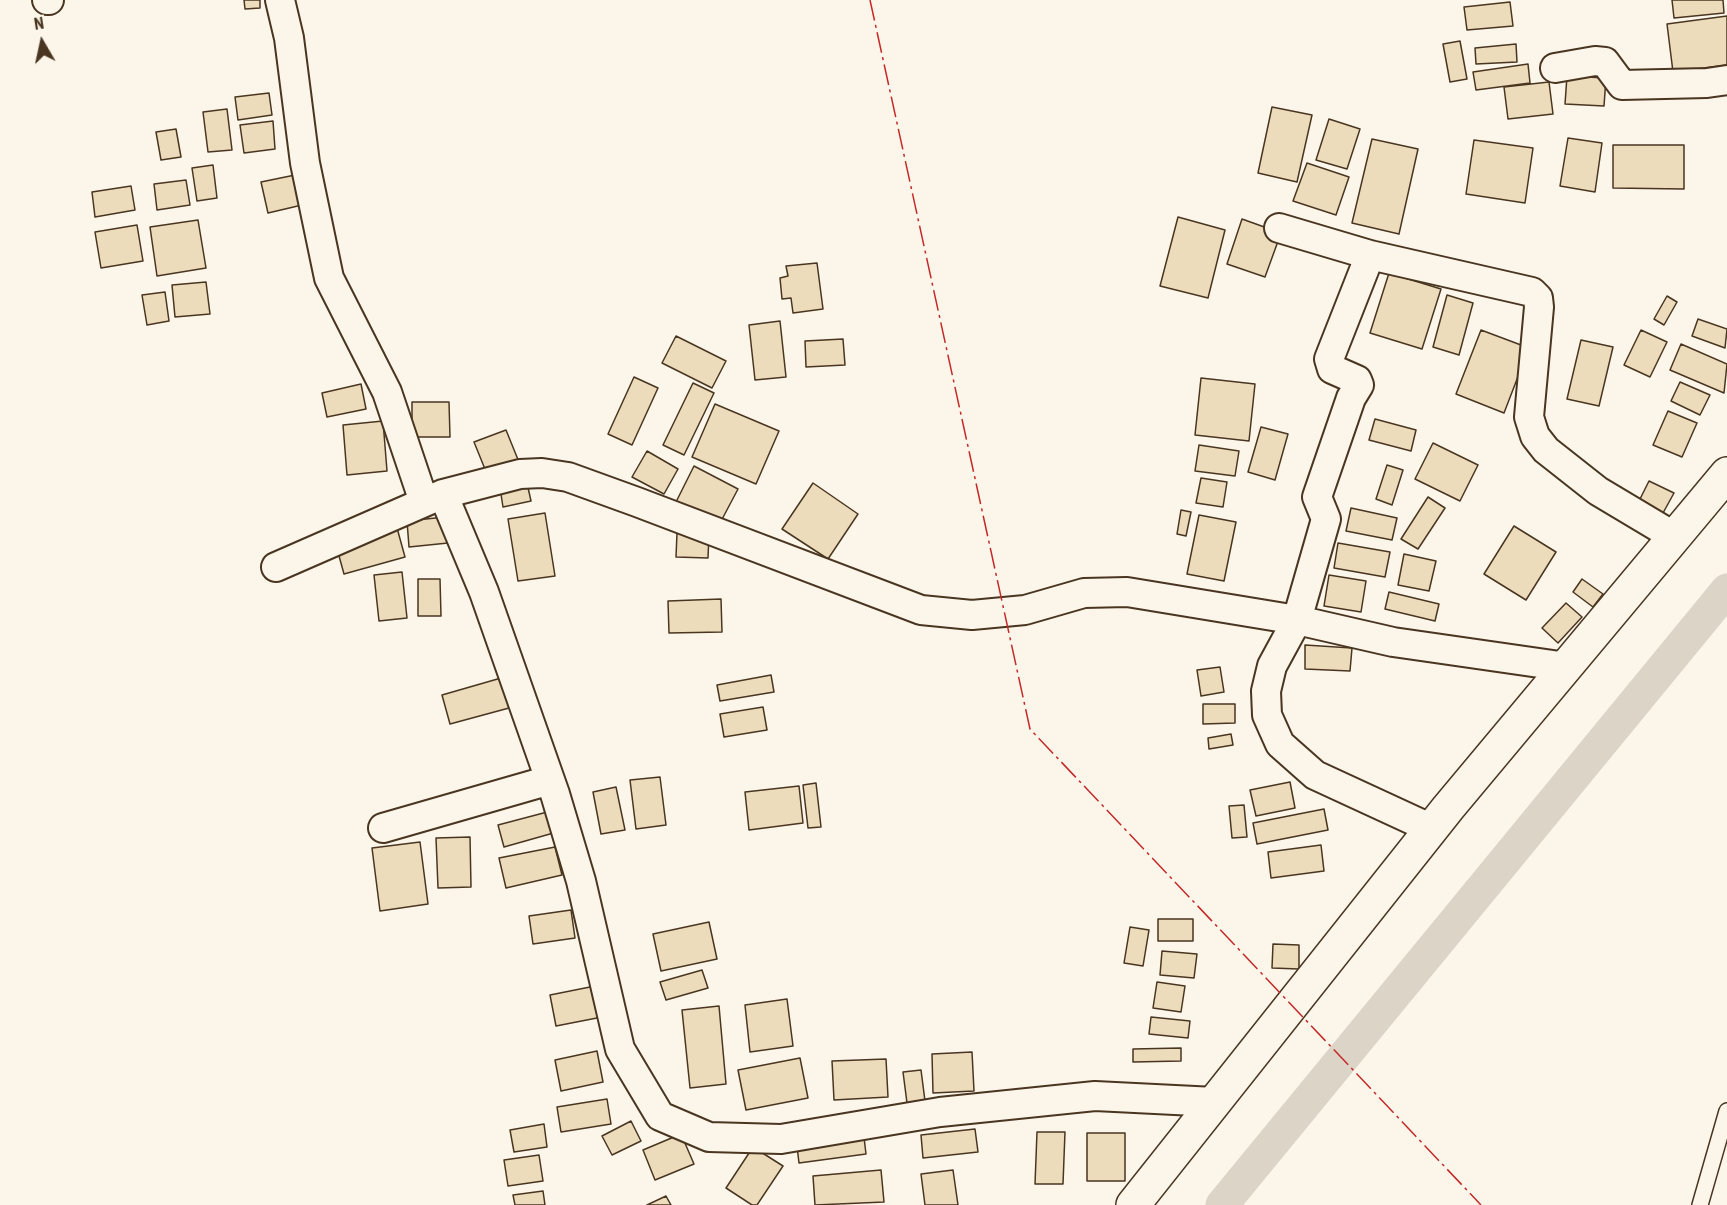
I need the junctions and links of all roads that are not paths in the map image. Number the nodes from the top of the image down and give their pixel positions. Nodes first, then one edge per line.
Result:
1 (280, 0) edge
2 (1555, 68) dead end
3 (1727, 80) edge
4 (1279, 228) dead end
5 (1370, 255) junction
6 (1727, 474) edge
7 (434, 498) junction
8 (1675, 537) junction
9 (276, 567) dead end
10 (1297, 620) junction
11 (1567, 667) junction
12 (550, 780) junction
13 (383, 828) dead end
14 (1432, 829) junction
15 (1215, 1102) junction
16 (1727, 1111) edge
17 (1133, 1205) edge
18 (1700, 1205) edge

1 - 7 street
2 - 3 street
4 - 5 street
5 - 8 street
5 - 10 street
6 - 8 street
7 - 9 street
7 - 10 street
7 - 12 street
8 - 11 street
10 - 11 street
10 - 14 street
11 - 14 street
12 - 13 street
12 - 15 street
14 - 15 street
15 - 17 street
16 - 18 lane

